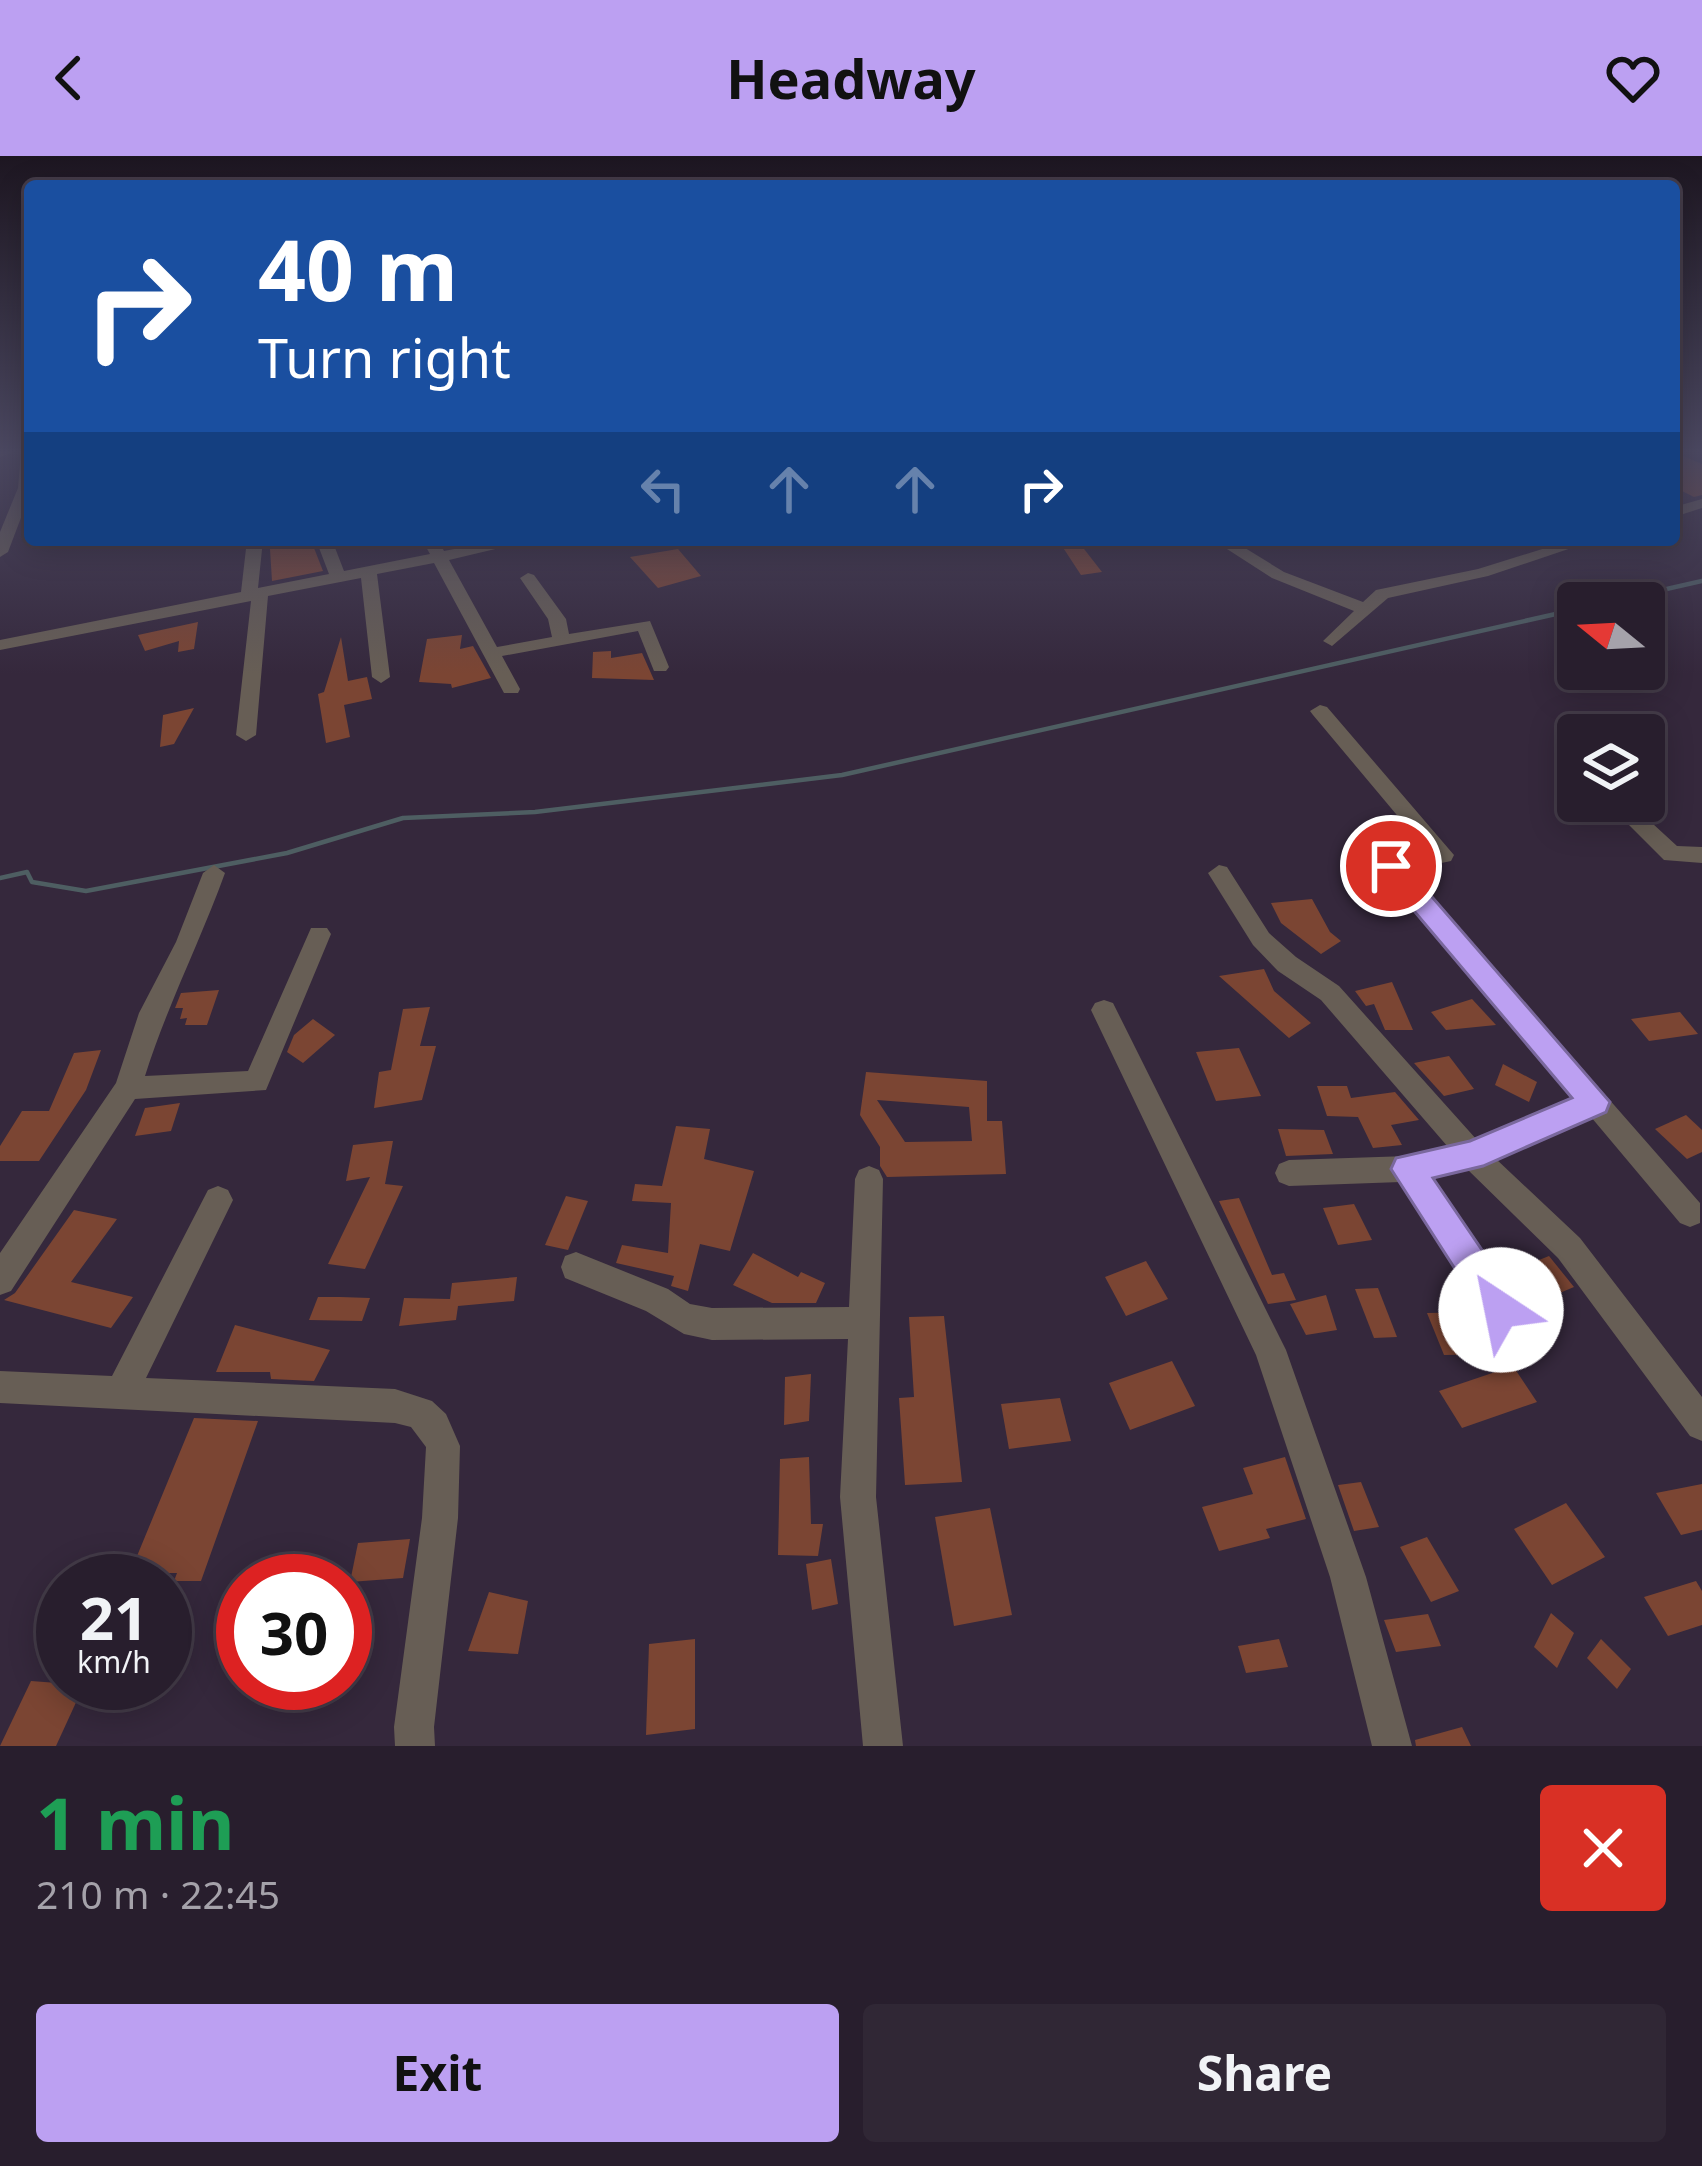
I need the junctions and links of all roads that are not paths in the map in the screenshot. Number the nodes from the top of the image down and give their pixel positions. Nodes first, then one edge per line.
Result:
1 (255, 546) edge
2 (326, 546) edge
3 (464, 546) edge
4 (1231, 546) edge
5 (1568, 546) edge
6 (433, 549) edge
7 (369, 572) junction
8 (339, 578) junction
9 (528, 578) dead end
10 (254, 595) junction
11 (1363, 608) junction
12 (561, 640) junction
13 (1332, 641) dead end
14 (0, 645) edge
15 (490, 652) junction
16 (660, 667) dead end
17 (381, 677) dead end
18 (512, 689) dead end
19 (1320, 711) dead end
20 (246, 735) dead end
21 (1638, 822) edge
22 (1702, 855) edge
23 (214, 873) dead end
24 (1219, 873) dead end
25 (319, 934) dead end
26 (1104, 1010) dead end
27 (128, 1088) junction
28 (1595, 1102) junction
29 (1472, 1155) junction
30 (1408, 1169) junction
31 (1289, 1173) dead end
32 (869, 1179) dead end
33 (218, 1200) dead end
34 (1690, 1213) dead end
35 (576, 1267) dead end
36 (0, 1280) edge
37 (862, 1322) junction
38 (1525, 1345) dead end
39 (0, 1388) edge
40 (121, 1393) junction
41 (1702, 1424) edge
42 (416, 1746) edge
43 (883, 1746) edge
44 (1393, 1746) edge

1 - 10 street
2 - 8 street
3 - 6 street
4 - 11 street
5 - 11 street
6 - 7 street
6 - 15 street
7 - 8 street
7 - 17 street
8 - 10 street
9 - 12 street
10 - 14 street
10 - 20 street
11 - 13 street
12 - 15 street
12 - 16 street
15 - 18 street
19 - 28 street
21 - 22 street
23 - 27 street
24 - 29 street
25 - 27 street
26 - 44 street
27 - 36 street
28 - 29 street
28 - 34 street
29 - 30 street
29 - 41 street
30 - 31 street
30 - 38 street
32 - 37 street
33 - 40 street
35 - 37 street
37 - 43 street
39 - 40 street
40 - 42 street

